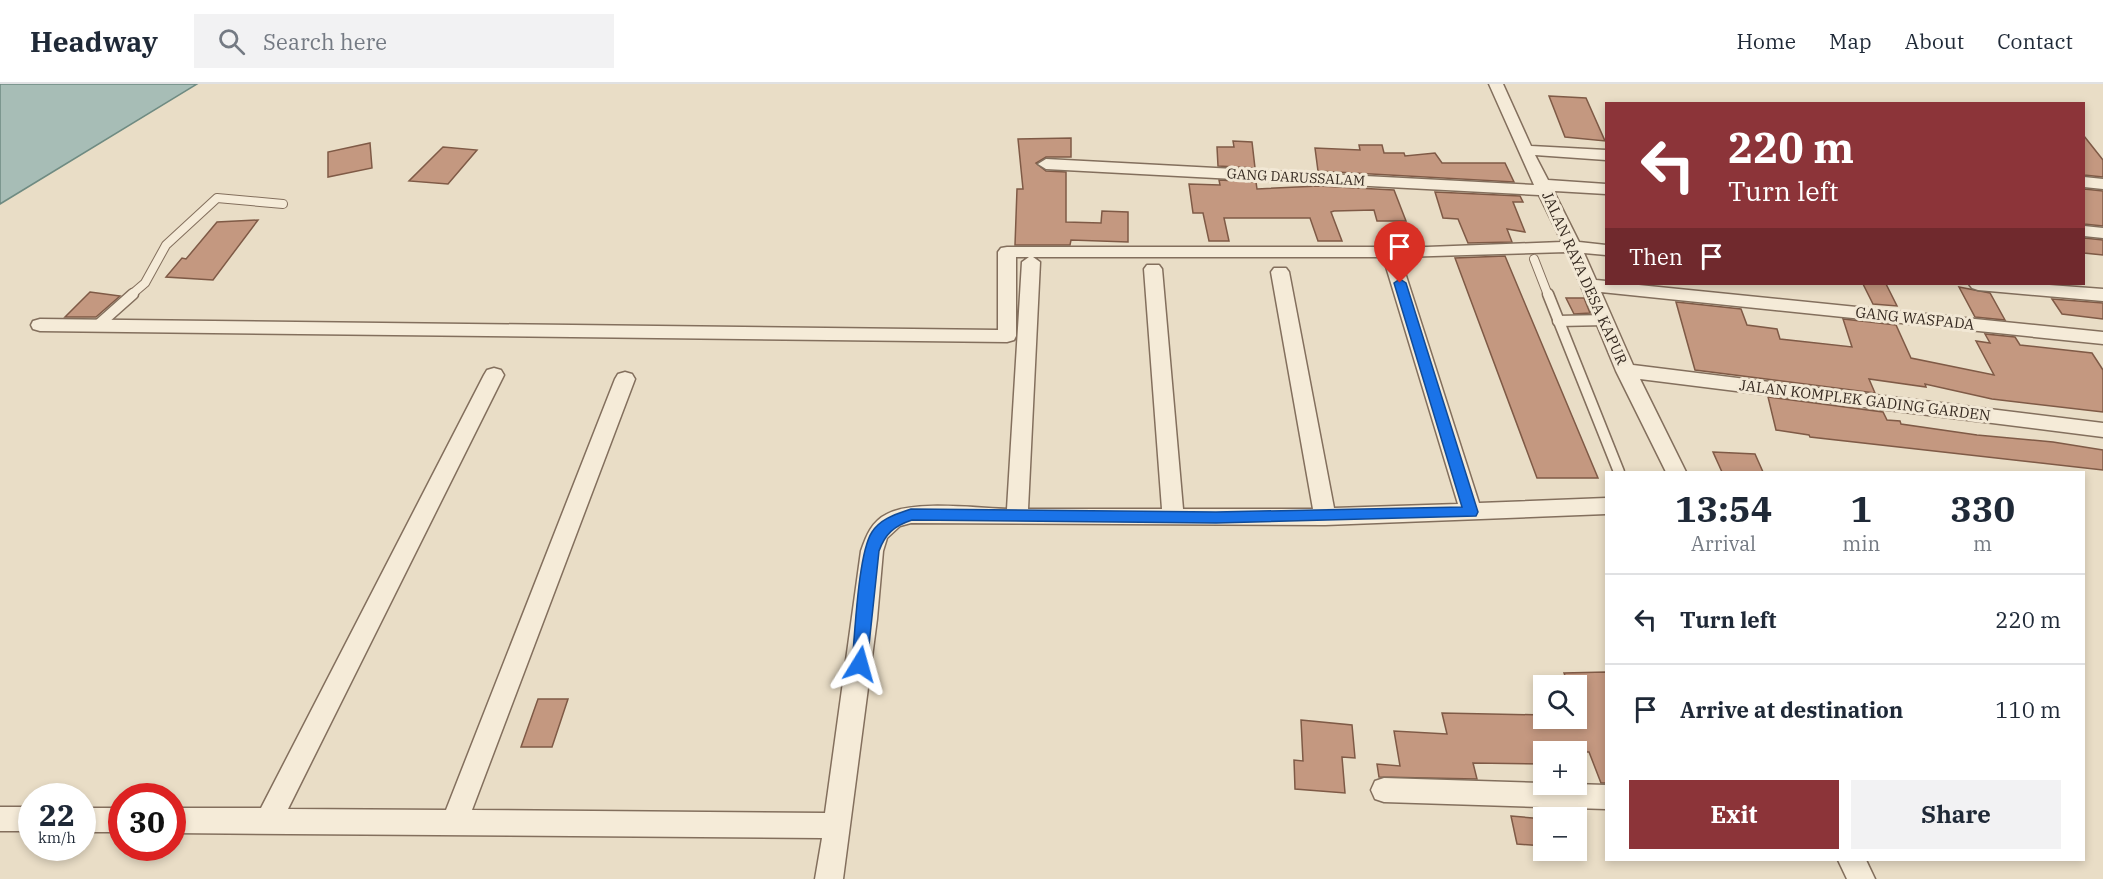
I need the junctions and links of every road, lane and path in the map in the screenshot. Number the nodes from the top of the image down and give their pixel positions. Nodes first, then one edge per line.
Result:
1 (1496, 84) edge
2 (1525, 150) junction
3 (1605, 155) edge
4 (1046, 164) dead end
5 (2085, 182) edge
6 (2103, 184) edge
7 (1545, 188) junction
8 (1605, 189) edge
9 (283, 204) dead end
10 (2085, 231) edge
11 (2103, 233) edge
12 (1573, 247) junction
13 (1605, 250) edge
14 (1534, 259) dead end
15 (1393, 260) dead end
16 (1031, 262) dead end
17 (1152, 269) dead end
18 (1280, 272) dead end
19 (1589, 285) junction
20 (1988, 285) edge
21 (2103, 296) edge
22 (1606, 320) junction
23 (1558, 321) junction
24 (40, 325) dead end
25 (97, 326) junction
26 (2103, 338) edge
27 (1626, 371) junction
28 (494, 375) dead end
29 (625, 379) dead end
30 (2103, 430) edge
31 (1619, 471) edge
32 (1676, 471) edge
33 (1605, 506) edge
34 (1471, 512) junction
35 (1017, 517) junction
36 (1325, 517) junction
37 (1173, 518) junction
38 (1384, 789) dead end
39 (1605, 797) edge
40 (0, 819) edge
41 (18, 819) edge
42 (186, 820) edge
43 (269, 820) junction
44 (455, 821) junction
45 (837, 826) junction
46 (1852, 861) edge
47 (830, 879) edge
48 (1861, 879) edge

1 - 2 street, JALAN RAYA DESA KAPUR
2 - 3 street
2 - 7 street, JALAN RAYA DESA KAPUR
4 - 7 street, GANG DARUSSALAM
5 - 6 street
7 - 8 street, GANG DARUSSALAM
7 - 12 street, JALAN RAYA DESA KAPUR
9 - 25 lane
10 - 11 street
12 - 13 street
12 - 19 street, JALAN RAYA DESA KAPUR
12 - 25 street
14 - 23 lane
15 - 34 street
16 - 35 street
17 - 37 street
18 - 36 street
19 - 22 street, JALAN RAYA DESA KAPUR
19 - 26 street, GANG WASPADA
20 - 21 street
22 - 23 lane
22 - 27 street, JALAN RAYA DESA KAPUR
23 - 31 lane
24 - 25 street
27 - 30 street, JALAN KOMPLEK GADING GARDEN
27 - 32 street, JALAN RAYA DESA KAPUR
28 - 43 street
29 - 44 street
33 - 34 street
34 - 36 street
35 - 37 street
35 - 45 street
36 - 37 street
38 - 39 street
40 - 41 street
42 - 43 street
43 - 44 street
44 - 45 street
45 - 47 street
46 - 48 street

